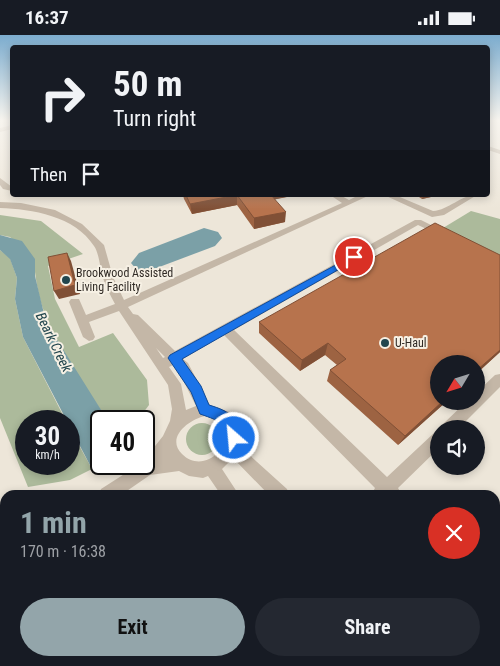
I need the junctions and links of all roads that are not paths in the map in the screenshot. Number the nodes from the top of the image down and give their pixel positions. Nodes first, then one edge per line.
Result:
1 (0, 180) edge
2 (10, 188) edge
3 (338, 197) edge
4 (362, 197) edge
5 (393, 197) edge
6 (469, 197) edge
7 (349, 203) junction
8 (0, 205) edge
9 (451, 238) edge
10 (75, 303) dead end
11 (121, 306) junction
12 (83, 320) junction
13 (226, 329) junction
14 (89, 337) dead end
15 (174, 358) junction
16 (161, 365) junction
17 (500, 379) edge
18 (205, 410) junction
19 (457, 420) edge
20 (177, 423) junction
21 (170, 437) junction
22 (233, 443) junction
23 (430, 447) edge
24 (155, 457) edge
25 (181, 463) junction
26 (155, 467) edge
27 (211, 467) junction
28 (137, 475) edge
29 (114, 490) edge
30 (227, 490) edge
31 (276, 490) edge
32 (385, 490) edge
33 (389, 490) edge

1 - 2 street
3 - 7 street
4 - 7 street
5 - 6 street
7 - 11 street
8 - 11 street
9 - 13 street
10 - 12 street
11 - 12 street
11 - 15 street
11 - 16 street
12 - 14 street
13 - 15 street
13 - 32 street
15 - 16 street
15 - 18 street
16 - 20 street
17 - 19 street
18 - 20 street
18 - 22 street
20 - 21 street
21 - 24 street
21 - 25 street
22 - 27 street
22 - 31 street
23 - 33 street
25 - 26 street
25 - 27 street
27 - 30 street
28 - 29 street

